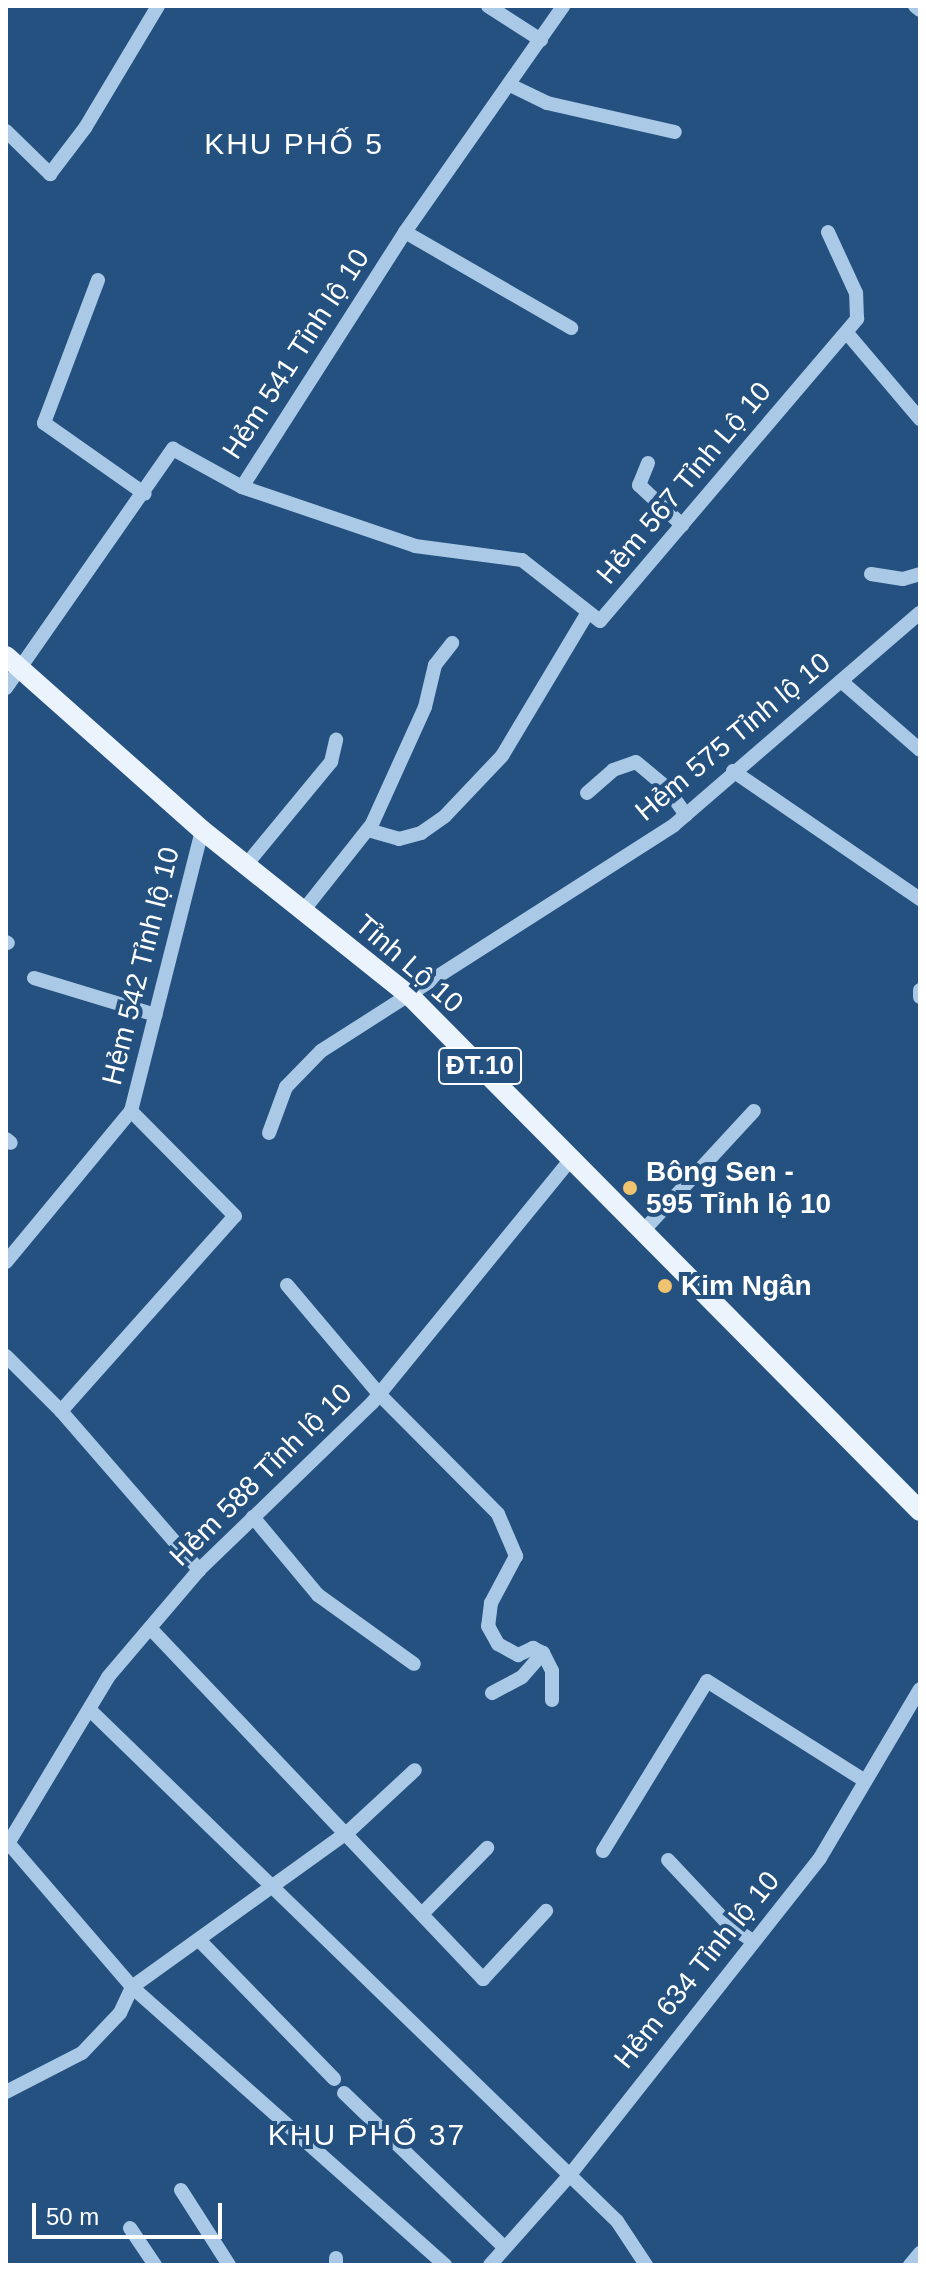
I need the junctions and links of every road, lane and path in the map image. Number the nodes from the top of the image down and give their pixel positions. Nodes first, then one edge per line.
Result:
1 (158, 6) edge
2 (488, 6) edge
3 (563, 6) edge
4 (915, 6) edge
5 (920, 10) edge
6 (541, 40) junction
7 (510, 85) junction
8 (6, 131) edge
9 (675, 132) dead end
10 (405, 232) junction
11 (828, 232) dead end
12 (98, 280) dead end
13 (571, 328) dead end
14 (847, 333) junction
15 (920, 419) edge
16 (648, 463) dead end
17 (242, 487) junction
18 (145, 494) junction
19 (682, 525) junction
20 (871, 574) dead end
21 (920, 574) edge
22 (920, 613) edge
23 (587, 614) junction
24 (452, 643) dead end
25 (12, 662) edge
26 (841, 681) junction
27 (6, 688) edge
28 (336, 740) dead end
29 (920, 750) edge
30 (733, 771) junction
31 (587, 793) dead end
32 (686, 815) junction
33 (202, 830) junction
34 (368, 830) junction
35 (246, 865) junction
36 (920, 899) edge
37 (303, 911) junction
38 (34, 978) dead end
39 (920, 990) edge
40 (410, 996) junction
41 (920, 997) edge
42 (156, 1015) junction
43 (131, 1111) junction
44 (754, 1111) dead end
45 (269, 1133) dead end
46 (572, 1158) junction
47 (644, 1230) junction
48 (6, 1262) edge
49 (287, 1285) dead end
50 (6, 1356) edge
51 (379, 1394) junction
52 (61, 1411) junction
53 (920, 1511) edge
54 (253, 1517) junction
55 (199, 1570) junction
56 (150, 1628) junction
57 (543, 1653) junction
58 (414, 1664) dead end
59 (920, 1689) edge
60 (492, 1693) dead end
61 (552, 1700) dead end
62 (90, 1710) junction
63 (415, 1770) dead end
64 (865, 1781) junction
65 (348, 1832) junction
66 (8, 1846) edge
67 (487, 1848) dead end
68 (603, 1851) dead end
69 (668, 1860) dead end
70 (276, 1888) junction
71 (546, 1911) dead end
72 (422, 1914) junction
73 (753, 1941) junction
74 (201, 1942) junction
75 (132, 1987) junction
76 (334, 2079) dead end
77 (6, 2092) edge
78 (344, 2093) dead end
79 (569, 2176) junction
80 (181, 2190) dead end
81 (130, 2228) dead end
82 (504, 2247) junction
83 (920, 2253) edge
84 (155, 2265) edge
85 (229, 2265) edge
86 (445, 2265) edge
87 (490, 2265) edge
88 (646, 2265) edge
89 (910, 2265) edge

1 - 8 street
2 - 6 street
3 - 6 street, Hẻm 541 Tỉnh lộ 10
4 - 5 street
6 - 7 street, Hẻm 541 Tỉnh lộ 10
7 - 9 street
7 - 10 street, Hẻm 541 Tỉnh lộ 10
10 - 13 street
10 - 17 street, Hẻm 541 Tỉnh lộ 10
11 - 14 street
12 - 18 street
14 - 15 street
14 - 19 street, Hẻm 567 Tỉnh Lộ 10
16 - 19 street
17 - 18 street, Hẻm 541 Tỉnh lộ 10
17 - 23 street
18 - 25 street, Hẻm 541 Tỉnh lộ 10
19 - 23 street, Hẻm 567 Tỉnh Lộ 10
20 - 21 street
22 - 26 street, Hẻm 575 Tỉnh lộ 10
23 - 34 street, Hẻm 567 Tỉnh Lộ 10
24 - 34 street
25 - 27 street, Hẻm 541 Tỉnh lộ 10
25 - 33 main road, Tỉnh Lộ 10 / ĐT.10
26 - 29 street
26 - 30 street, Hẻm 575 Tỉnh lộ 10
28 - 35 street
30 - 32 street, Hẻm 575 Tỉnh lộ 10
30 - 36 street
31 - 32 street
32 - 40 street, Hẻm 575 Tỉnh lộ 10
33 - 35 main road, Tỉnh Lộ 10 / ĐT.10
33 - 42 street, Hẻm 542 Tỉnh lộ 10
34 - 37 street
35 - 37 main road, Tỉnh Lộ 10 / ĐT.10
37 - 40 main road, Tỉnh Lộ 10 / ĐT.10
38 - 42 street
39 - 41 street
40 - 45 street, Hẻm 575 Tỉnh lộ 10
40 - 46 main road, Tỉnh Lộ 10 / ĐT.10
42 - 43 street, Hẻm 542 Tỉnh lộ 10
43 - 48 street, Hẻm 542 Tỉnh lộ 10
43 - 52 street
44 - 47 street
46 - 47 main road, Tỉnh Lộ 10 / ĐT.10
46 - 51 street, Hẻm 588 Tỉnh lộ 10
47 - 53 main road, Tỉnh Lộ 10 / ĐT.10
49 - 51 street
50 - 52 street
51 - 54 street, Hẻm 588 Tỉnh lộ 10
51 - 57 street
52 - 55 street
54 - 55 street, Hẻm 588 Tỉnh lộ 10
54 - 58 street
55 - 56 street, Hẻm 588 Tỉnh lộ 10
56 - 62 street, Hẻm 588 Tỉnh lộ 10
56 - 65 street
57 - 60 street
57 - 61 street
59 - 64 street, Hẻm 634 Tỉnh lộ 10
62 - 66 street, Hẻm 588 Tỉnh lộ 10
62 - 70 street
63 - 65 street
64 - 68 street
64 - 73 street, Hẻm 634 Tỉnh lộ 10
65 - 70 street
65 - 72 street
66 - 75 street
67 - 72 street
69 - 73 street
70 - 74 street
70 - 79 street
71 - 72 street
73 - 79 street, Hẻm 634 Tỉnh lộ 10
74 - 75 street
74 - 76 street
75 - 77 street
75 - 86 street
78 - 82 street
79 - 82 street, Hẻm 634 Tỉnh lộ 10
79 - 88 street
80 - 85 street
81 - 84 street
82 - 87 street, Hẻm 634 Tỉnh lộ 10
83 - 89 street

